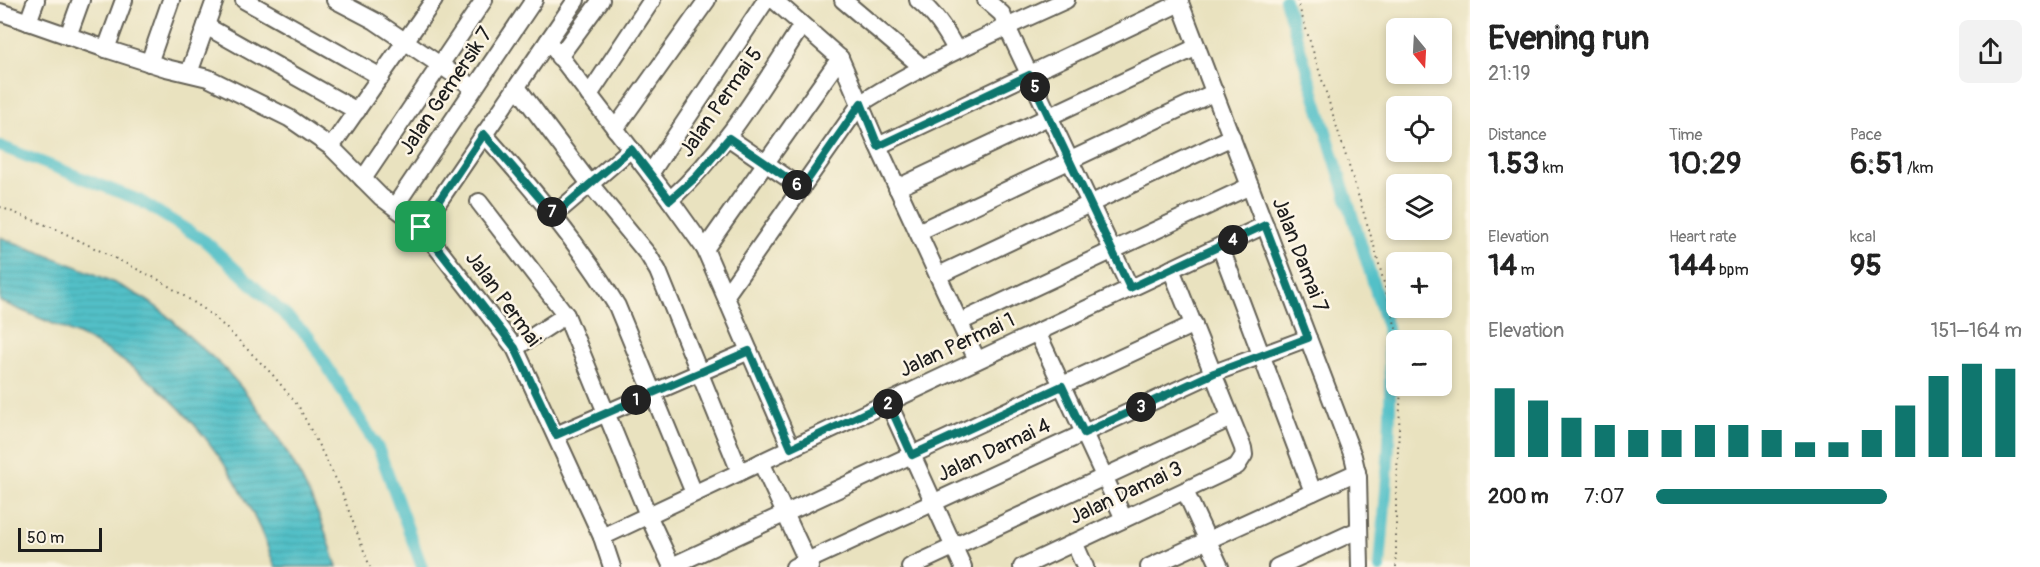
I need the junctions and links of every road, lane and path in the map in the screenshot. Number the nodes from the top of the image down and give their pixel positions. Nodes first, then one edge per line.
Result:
1 (36, 0) edge
2 (81, 0) edge
3 (124, 0) edge
4 (171, 0) edge
5 (215, 0) edge
6 (244, 0) edge
7 (336, 0) edge
8 (433, 0) edge
9 (484, 0) edge
10 (534, 0) edge
11 (576, 0) edge
12 (601, 0) edge
13 (652, 0) edge
14 (707, 0) edge
15 (843, 0) edge
16 (918, 0) edge
17 (986, 0) edge
18 (1066, 0) edge
19 (1297, 0) edge
20 (775, 1) edge
21 (1180, 2) edge
22 (1045, 4) edge
23 (0, 12) edge
24 (28, 22) junction
25 (802, 25) junction
26 (206, 26) junction
27 (1007, 27) junction
28 (68, 36) junction
29 (406, 41) junction
30 (548, 42) junction
31 (1197, 47) junction
32 (106, 49) junction
33 (956, 50) junction
34 (559, 57) junction
35 (840, 58) junction
36 (149, 63) junction
37 (439, 65) junction
38 (922, 67) junction
39 (189, 74) junction
40 (1029, 75) junction
41 (381, 77) junction
42 (516, 87) junction
43 (474, 88) junction
44 (1215, 92) junction
45 (589, 95) junction
46 (861, 103) junction
47 (357, 111) junction
48 (1049, 117) junction
49 (615, 129) junction
50 (484, 134) junction
51 (1232, 137) junction
52 (729, 138) junction
53 (878, 146) junction
54 (331, 147) junction
55 (631, 149) junction
56 (1070, 160) junction
57 (765, 163) junction
58 (650, 174) junction
59 (363, 179) junction
60 (590, 184) junction
61 (1250, 186) junction
62 (802, 188) junction
63 (897, 188) junction
64 (670, 200) junction
65 (480, 202) dead end
66 (1090, 204) junction
67 (395, 206) junction
68 (0, 207) edge
69 (554, 215) junction
70 (1265, 225) junction
71 (421, 227) junction
72 (918, 232) junction
73 (1220, 246) junction
74 (705, 249) junction
75 (1112, 250) junction
76 (1171, 269) junction
77 (939, 275) junction
78 (1130, 288) junction
79 (726, 295) junction
80 (566, 315) junction
81 (960, 322) junction
82 (1194, 324) junction
83 (1396, 330) edge
84 (1037, 332) junction
85 (1308, 338) junction
86 (515, 348) junction
87 (749, 351) junction
88 (1260, 356) junction
89 (977, 360) junction
90 (700, 372) junction
91 (1214, 373) junction
92 (1062, 386) junction
93 (654, 392) junction
94 (1401, 396) edge
95 (888, 402) junction
96 (606, 413) junction
97 (1231, 418) junction
98 (1084, 433) junction
99 (556, 435) junction
100 (791, 448) junction
101 (912, 455) junction
102 (761, 462) junction
103 (740, 472) junction
104 (1357, 472) junction
105 (1104, 477) junction
106 (1185, 491) junction
107 (1313, 492) junction
108 (694, 494) junction
109 (934, 502) junction
110 (785, 514) junction
111 (648, 515) junction
112 (1124, 519) junction
113 (1358, 530) junction
114 (603, 537) junction
115 (1207, 540) junction
116 (1074, 542) junction
117 (954, 547) junction
118 (803, 565) edge
119 (672, 566) edge
120 (370, 567) edge
121 (612, 567) edge
122 (910, 567) edge
123 (963, 567) edge
124 (1022, 567) edge
125 (1085, 567) edge
126 (1149, 567) edge
127 (1220, 567) edge
128 (1277, 567) edge
129 (1360, 567) edge
130 (1396, 567) edge

1 - 24 street
2 - 28 street
3 - 32 street
4 - 36 street
5 - 26 street
6 - 41 street
7 - 29 street
8 - 29 street
9 - 37 street
10 - 43 street, Jalan Gemersik 7
11 - 30 street
12 - 34 street
13 - 45 street
14 - 49 street
15 - 38 street
16 - 33 street
17 - 27 street
18 - 22 street
19 - 83 path
20 - 25 street
20 - 58 street
21 - 31 street, Jalan Damai 7
21 - 40 street
22 - 27 street
23 - 24 street, Jalan Permai
24 - 28 street, Jalan Permai
25 - 35 street
25 - 52 street, Jalan Permai 5
26 - 39 street
26 - 47 street
27 - 33 street
27 - 40 street
28 - 32 street, Jalan Permai
29 - 37 street
29 - 41 street
30 - 34 street
30 - 42 street
31 - 44 street, Jalan Damai 7
31 - 48 street
32 - 36 street, Jalan Permai
33 - 38 street
34 - 45 street
35 - 46 street
35 - 57 street
36 - 39 street, Jalan Permai
37 - 43 street
37 - 59 street
38 - 46 street
39 - 54 street, Jalan Permai
40 - 48 street
40 - 53 street
41 - 47 street
42 - 50 street
42 - 60 street
43 - 67 street, Jalan Gemersik 7
44 - 51 street, Jalan Damai 7
44 - 56 street
45 - 49 street
46 - 53 street
46 - 62 street
47 - 54 street
48 - 56 street
48 - 63 street
49 - 55 street
50 - 69 street
50 - 71 street
51 - 61 street, Jalan Damai 7
51 - 66 street
52 - 57 street
52 - 64 street, Jalan Permai 5
53 - 63 street
54 - 59 street, Jalan Permai
55 - 58 street
55 - 60 street
56 - 66 street
56 - 72 street
57 - 62 street
57 - 74 street
58 - 64 street
59 - 67 street, Jalan Permai
60 - 69 street
60 - 90 street
61 - 70 street, Jalan Damai 7
61 - 75 street
62 - 79 street
63 - 72 street
64 - 74 street
65 - 80 street
66 - 75 street
66 - 77 street
67 - 71 street, Jalan Permai
68 - 120 path
69 - 93 street
70 - 73 street, Jalan Permai 1
70 - 85 street, Jalan Damai 7
71 - 86 street, Jalan Permai
72 - 77 street
73 - 76 street, Jalan Permai 1
73 - 88 street
74 - 79 street
75 - 78 street
75 - 81 street
76 - 78 street, Jalan Permai 1
76 - 82 street
77 - 81 street
78 - 84 street, Jalan Permai 1
79 - 87 street
80 - 86 street
80 - 96 street
81 - 89 street
82 - 91 street
82 - 92 street
84 - 89 street, Jalan Permai 1
84 - 92 street
85 - 88 street, Jalan Damai 4
85 - 104 street, Jalan Damai 7
86 - 99 street, Jalan Permai
87 - 90 street
87 - 100 street
88 - 91 street, Jalan Damai 4
88 - 107 street
89 - 95 street, Jalan Permai 1
90 - 93 street
90 - 103 street
91 - 97 street
91 - 98 street, Jalan Damai 4
92 - 98 street
92 - 101 street
93 - 96 street
93 - 108 street
94 - 130 path
95 - 100 street, Jalan Permai 1
95 - 101 street
96 - 99 street
96 - 111 street
97 - 105 street
97 - 106 street, Jalan Damai 3
98 - 105 street
98 - 109 street, Jalan Damai 4
99 - 114 street, Jalan Permai
100 - 102 street, Jalan Permai 1
101 - 109 street
101 - 110 street
102 - 103 street, Jalan Permai 1
102 - 110 street
103 - 108 street, Jalan Permai 1
104 - 107 street
104 - 113 street, Jalan Damai 7
105 - 112 street
105 - 117 street
106 - 112 street, Jalan Damai 3
106 - 115 street
107 - 115 street
108 - 111 street, Jalan Permai 1
109 - 117 street
109 - 118 street, Jalan Damai 4
110 - 118 street
110 - 119 street
111 - 114 street, Jalan Permai 1
111 - 119 street
112 - 116 street, Jalan Damai 3
113 - 128 street
113 - 129 street, Jalan Damai 7
114 - 121 street, Jalan Permai
115 - 126 street
115 - 127 street
116 - 124 street, Jalan Damai 3
116 - 125 street
117 - 122 street
117 - 123 street

